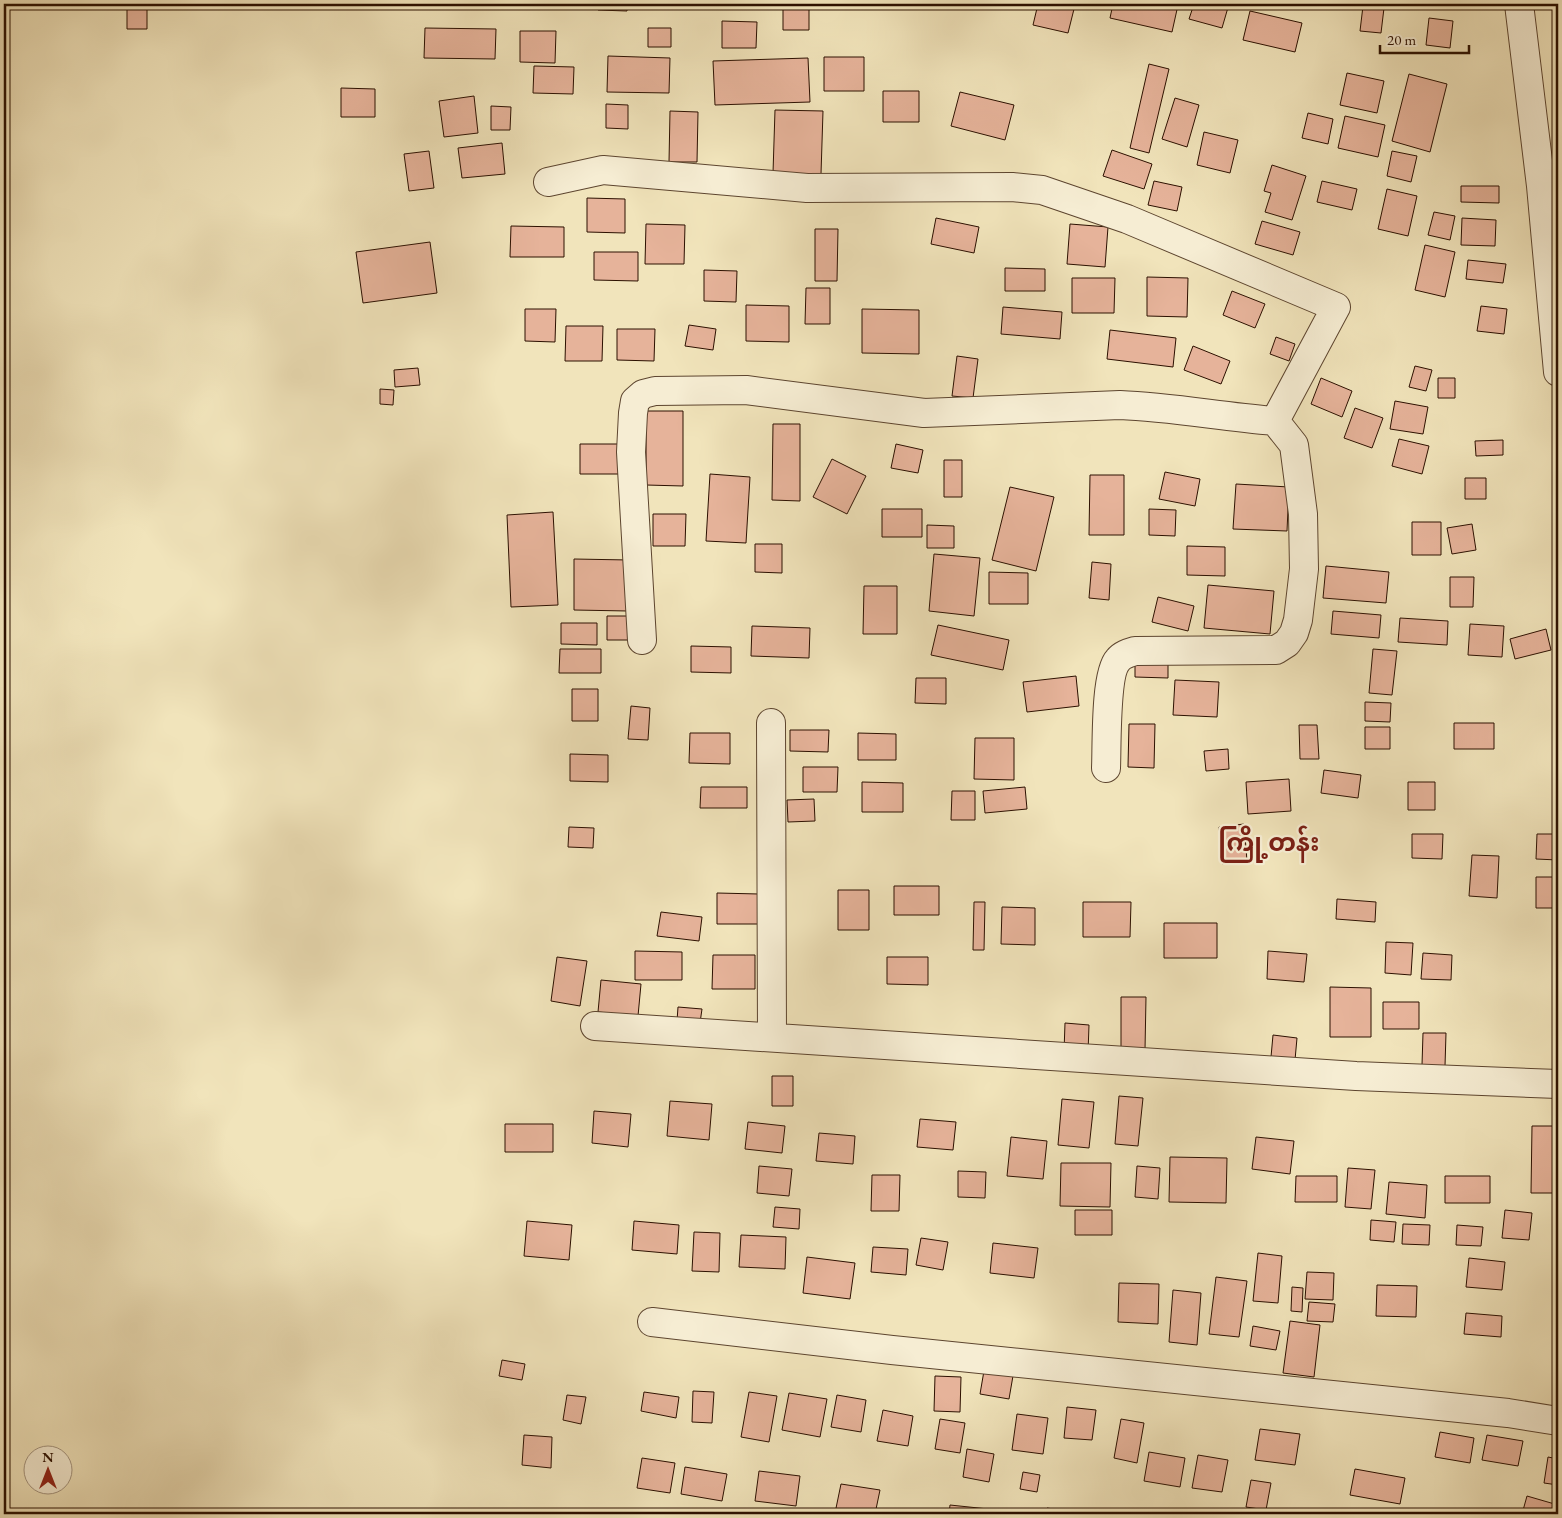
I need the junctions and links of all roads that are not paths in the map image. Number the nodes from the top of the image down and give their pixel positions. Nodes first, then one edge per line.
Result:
1 (1519, 4) edge
2 (548, 182) dead end
3 (1558, 372) edge
4 (1274, 421) junction
5 (642, 640) dead end
6 (771, 723) dead end
7 (1106, 768) dead end
8 (595, 1026) dead end
9 (772, 1037) junction
10 (1558, 1084) edge
11 (652, 1322) dead end
12 (1558, 1421) edge

1 - 3 street
2 - 4 street
4 - 5 street
4 - 7 street
6 - 9 street
8 - 9 street
9 - 10 street
11 - 12 street

